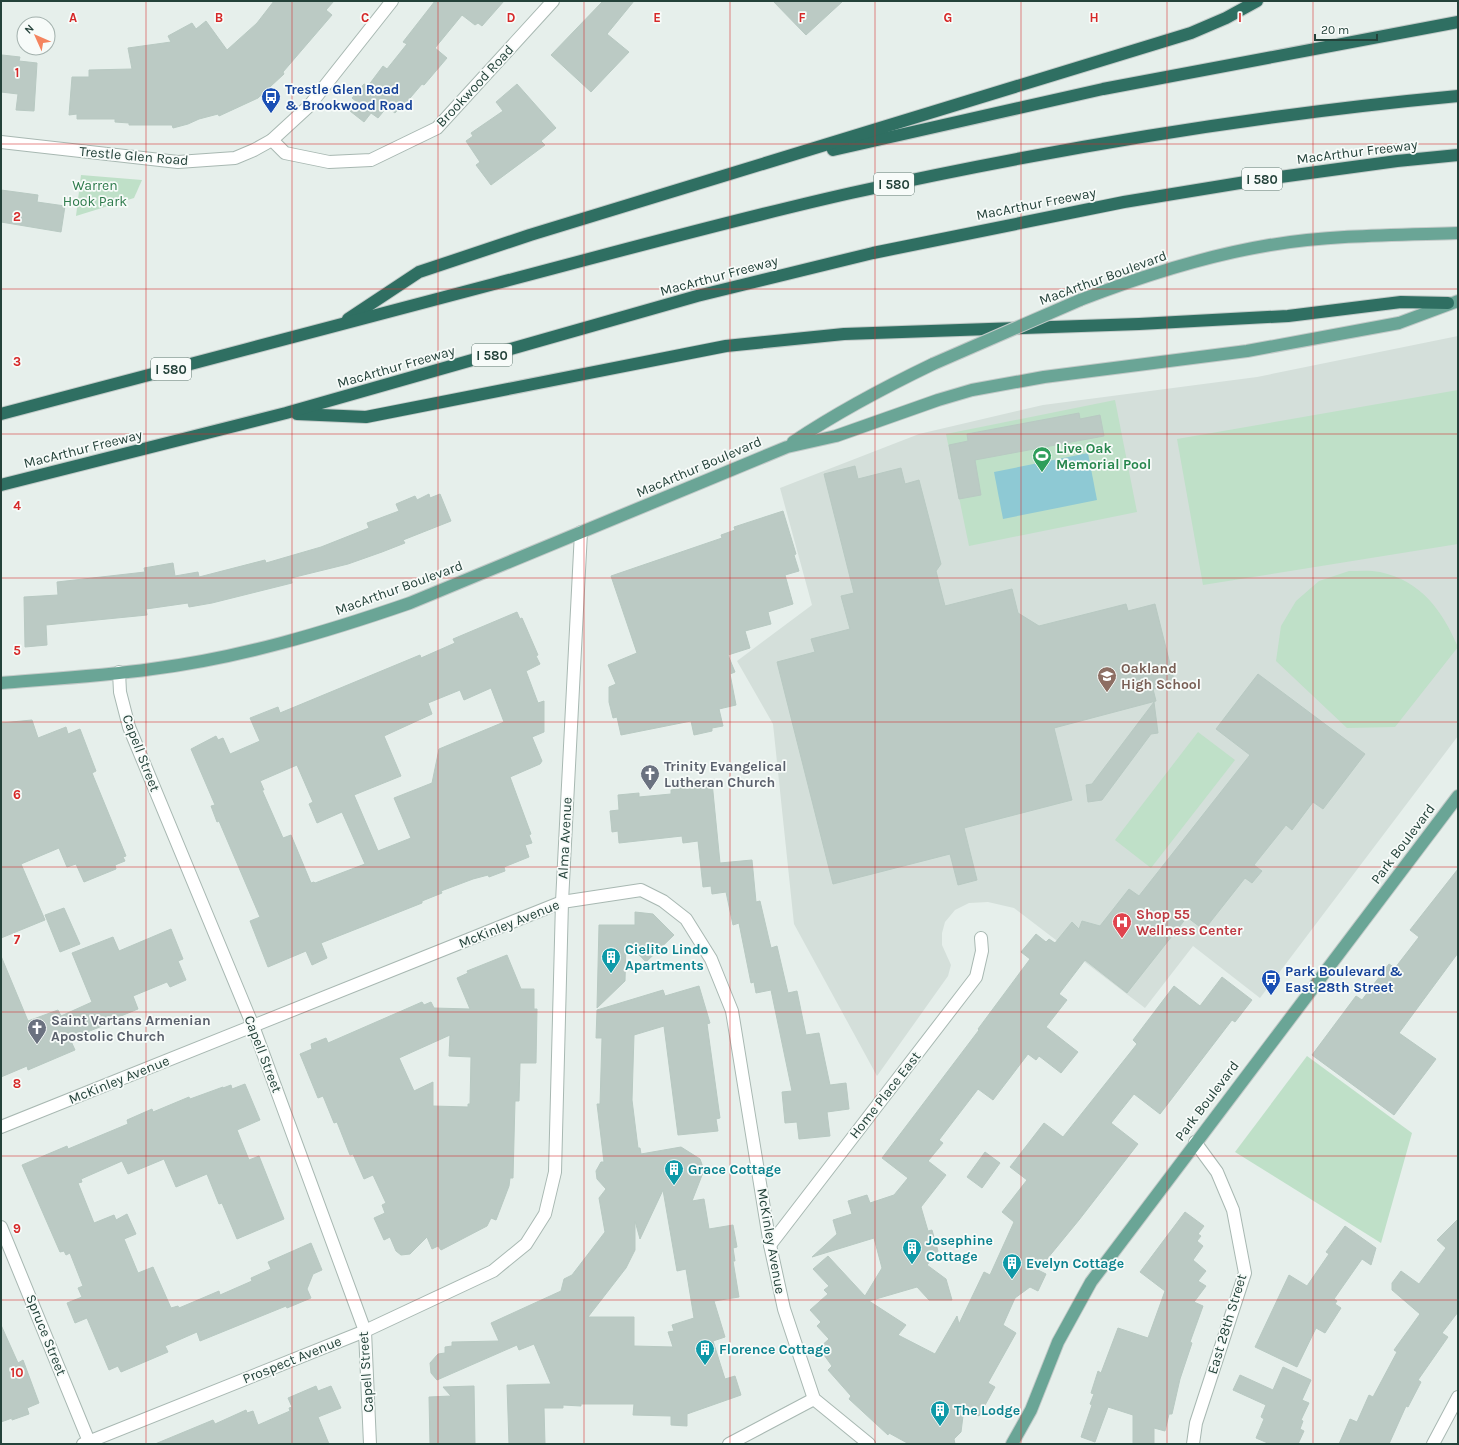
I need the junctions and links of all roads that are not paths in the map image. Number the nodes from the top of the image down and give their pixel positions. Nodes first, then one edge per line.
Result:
1 (392, 1) edge
2 (552, 1) edge
3 (1257, 1) edge
4 (1458, 22) edge
5 (1458, 96) edge
6 (272, 140) junction
7 (1, 142) edge
8 (1458, 155) edge
9 (735, 174) junction
10 (1458, 233) edge
11 (1453, 302) edge
12 (340, 325) junction
13 (286, 413) junction
14 (1, 414) edge
15 (787, 446) junction
16 (1, 485) edge
17 (581, 532) junction
18 (119, 672) junction
19 (1, 683) edge
20 (1458, 796) edge
21 (562, 902) junction
22 (981, 938) dead end
23 (253, 1026) junction
24 (1, 1127) edge
25 (1195, 1142) junction
26 (545, 1214) joint
27 (1, 1227) edge
28 (770, 1245) junction
29 (365, 1331) junction
30 (1458, 1397) edge
31 (814, 1399) junction
32 (87, 1443) edge
33 (370, 1444) edge
34 (729, 1444) edge
35 (869, 1444) edge
36 (1012, 1444) edge
37 (1193, 1444) edge
38 (1433, 1444) edge

1 - 6 street, Trestle Glen Road
2 - 6 street, Brookwood Road
3 - 9 highway
4 - 9 highway
5 - 12 highway, I 580
6 - 7 street, Trestle Glen Road
8 - 13 highway, MacArthur Freeway / I 580
9 - 12 highway
10 - 15 main road, MacArthur Boulevard, bridge
11 - 13 highway
11 - 15 main road, MacArthur Boulevard
12 - 14 highway, I 580
13 - 16 highway, MacArthur Freeway / I 580
15 - 17 main road, MacArthur Boulevard
17 - 18 main road, MacArthur Boulevard
17 - 21 street, Alma Avenue
18 - 19 main road, MacArthur Boulevard
18 - 23 street, Capell Street
20 - 25 main road, Park Boulevard
21 - 23 street, McKinley Avenue
21 - 26 street, Alma Avenue
21 - 28 street, McKinley Avenue
22 - 28 street, Home Place East
23 - 24 street, McKinley Avenue
23 - 29 street, Capell Street
25 - 36 main road, Park Boulevard
25 - 37 street, East 28th Street
26 - 29 street, Prospect Avenue
27 - 32 street, Spruce Street
28 - 31 street, McKinley Avenue
29 - 32 street, Prospect Avenue
29 - 33 street, Capell Street
30 - 38 street
31 - 34 street
31 - 35 street

